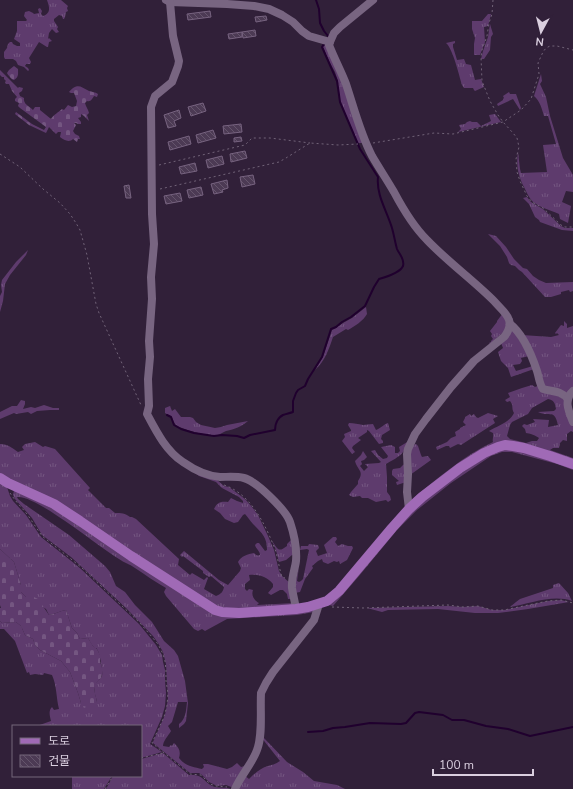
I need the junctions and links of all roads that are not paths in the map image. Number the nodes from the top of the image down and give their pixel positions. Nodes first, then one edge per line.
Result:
1 (373, 0) edge
2 (168, 1) edge
3 (330, 42) junction
4 (510, 324) junction
5 (573, 390) edge
6 (568, 399) junction
7 (573, 422) edge
8 (573, 464) edge
9 (4, 480) edge
10 (409, 509) junction
11 (319, 604) junction
12 (296, 609) junction
13 (233, 788) edge

1 - 3 street
2 - 3 street
2 - 12 street
3 - 4 street
4 - 6 street
4 - 10 street
5 - 6 street
6 - 7 street
8 - 10 main road
9 - 12 main road
10 - 11 main road
11 - 12 main road
11 - 13 street

